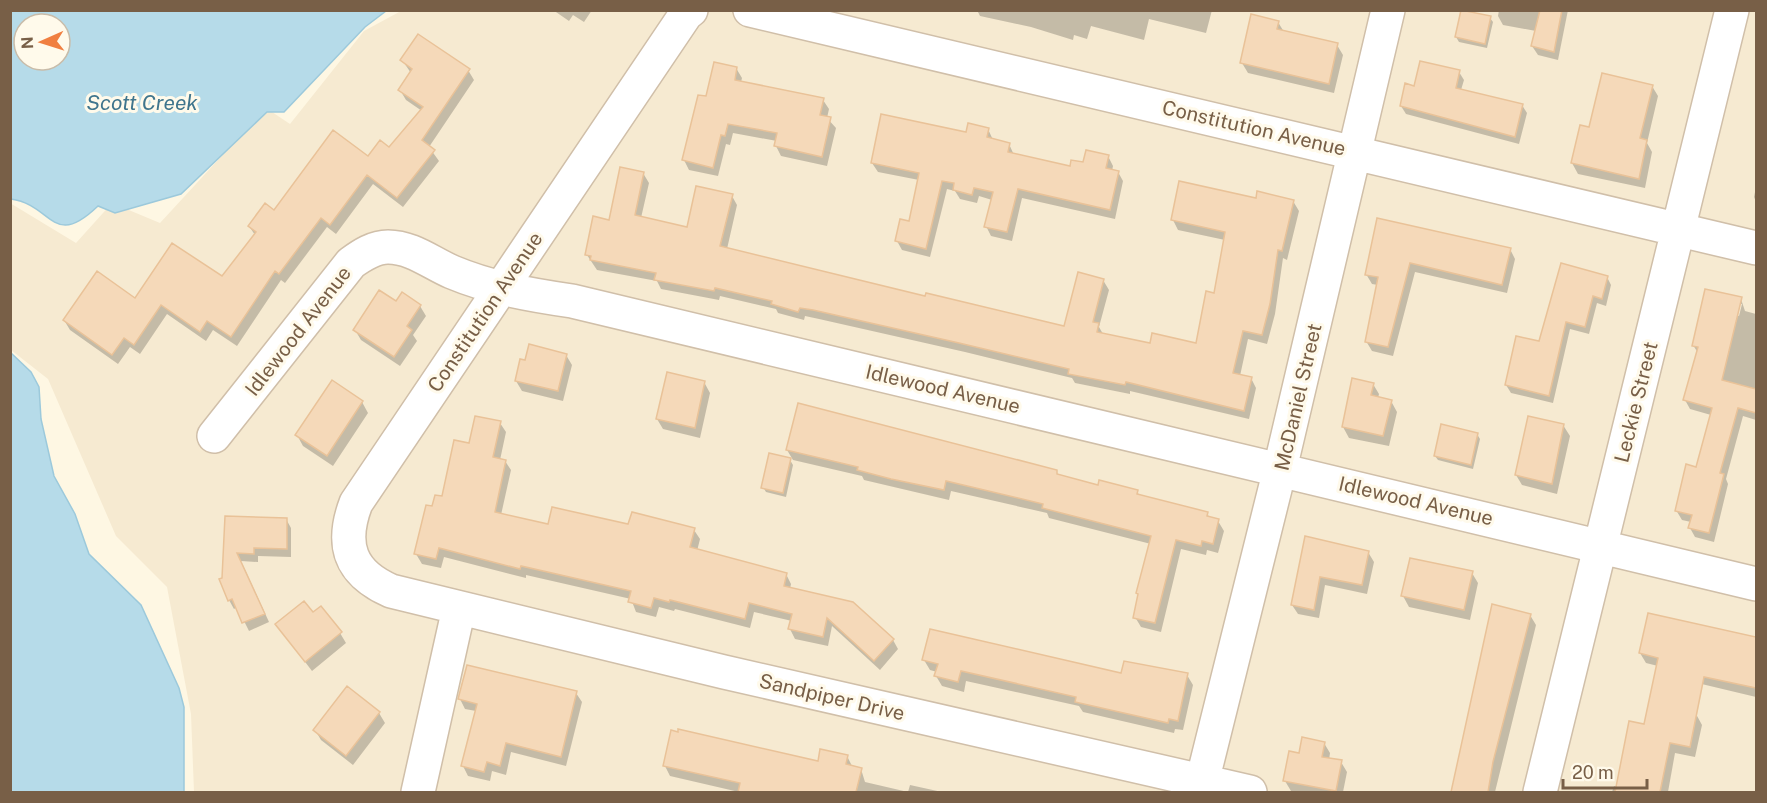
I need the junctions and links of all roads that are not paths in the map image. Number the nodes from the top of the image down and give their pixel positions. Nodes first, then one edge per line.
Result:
1 (691, 10) edge
2 (750, 10) edge
3 (1388, 10) edge
4 (1732, 10) edge
5 (1355, 152) junction
6 (1678, 229) junction
7 (1756, 248) edge
8 (501, 288) junction
9 (214, 436) dead end
10 (1280, 470) junction
11 (1601, 547) junction
12 (1756, 584) edge
13 (415, 597) joint
14 (459, 608) junction
15 (1202, 782) junction
16 (418, 792) edge
17 (1250, 792) edge
18 (1540, 792) edge

1 - 8 street, Constitution Avenue
2 - 5 street, Constitution Avenue
3 - 5 street, McDaniel Street
4 - 6 street, Leckie Street
5 - 6 street, Constitution Avenue
5 - 10 street, McDaniel Street
6 - 7 street, Constitution Avenue
6 - 11 street, Leckie Street
8 - 9 street, Idlewood Avenue
8 - 10 street, Idlewood Avenue
8 - 13 street, Constitution Avenue
10 - 11 street, Idlewood Avenue
10 - 15 street, McDaniel Street
11 - 12 street, Idlewood Avenue
11 - 18 street, Leckie Street
13 - 14 street, Sandpiper Drive
14 - 15 street, Sandpiper Drive
14 - 16 street
15 - 17 street, Sandpiper Drive

